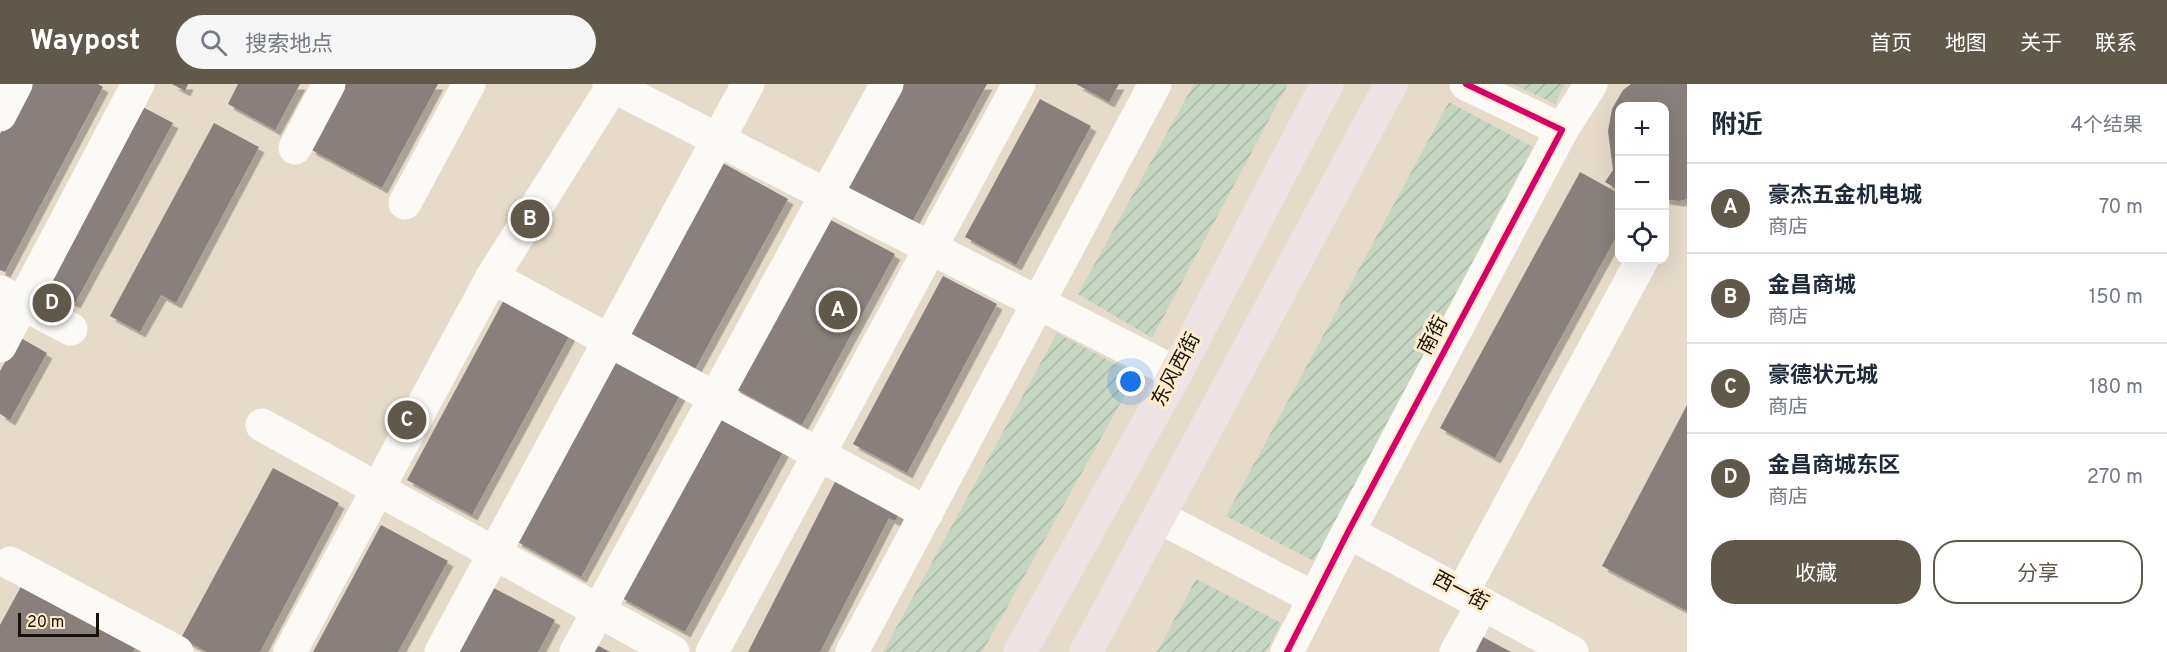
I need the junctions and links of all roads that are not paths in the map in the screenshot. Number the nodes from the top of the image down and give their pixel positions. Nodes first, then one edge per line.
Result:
1 (16, 84) edge
2 (138, 84) edge
3 (329, 84) edge
4 (469, 84) edge
5 (748, 84) edge
6 (887, 84) edge
7 (1019, 84) edge
8 (1155, 84) edge
9 (1327, 84) edge
10 (1392, 84) edge
11 (1466, 84) edge
12 (1591, 84) edge
13 (612, 85) edge
14 (0, 115) edge
15 (1562, 130) junction
16 (718, 138) junction
17 (295, 148) dead end
18 (827, 194) junction
19 (405, 203) dead end
20 (931, 247) junction
21 (1640, 264) edge
22 (492, 278) junction
23 (11, 298) edge
24 (1038, 303) junction
25 (71, 329) dead end
26 (609, 340) junction
27 (0, 346) edge
28 (1176, 373) junction
29 (715, 398) junction
30 (262, 425) dead end
31 (819, 454) junction
32 (378, 489) junction
33 (927, 513) junction
34 (1158, 517) junction
35 (1348, 532) junction
36 (493, 553) junction
37 (10, 563) dead end
38 (1314, 598) junction
39 (1472, 598) junction
40 (598, 610) junction
41 (170, 650) edge
42 (290, 652) edge
43 (441, 652) edge
44 (576, 652) edge
45 (673, 652) edge
46 (712, 652) edge
47 (852, 652) edge
48 (1020, 652) edge
49 (1086, 652) edge
50 (1287, 652) edge
51 (1456, 652) edge
52 (1572, 652) edge

1 - 14 street
2 - 23 street
3 - 17 street
4 - 19 street
5 - 16 street
6 - 18 street
7 - 20 street
8 - 24 street
9 - 28 main road, 东风西街
10 - 34 main road
11 - 15 street
12 - 15 street, 南街
13 - 16 street
13 - 22 street
15 - 35 street, 南街
16 - 18 street
16 - 26 street
18 - 20 street
18 - 29 street
20 - 24 street
20 - 31 street
21 - 39 street
22 - 26 street
22 - 32 street
23 - 25 street
23 - 27 street
24 - 28 street
24 - 33 street
26 - 29 street
26 - 36 street
28 - 48 main road, 东风西街
29 - 31 street
29 - 40 street
30 - 32 street
31 - 33 street
31 - 46 street
32 - 36 street
32 - 42 street
33 - 47 street
34 - 38 street
34 - 49 main road
35 - 38 street, 南街
35 - 39 street, 西一街
36 - 40 street
36 - 43 street
37 - 41 street
38 - 50 street, 南街
39 - 51 street
39 - 52 street, 西一街
40 - 44 street
40 - 45 street

